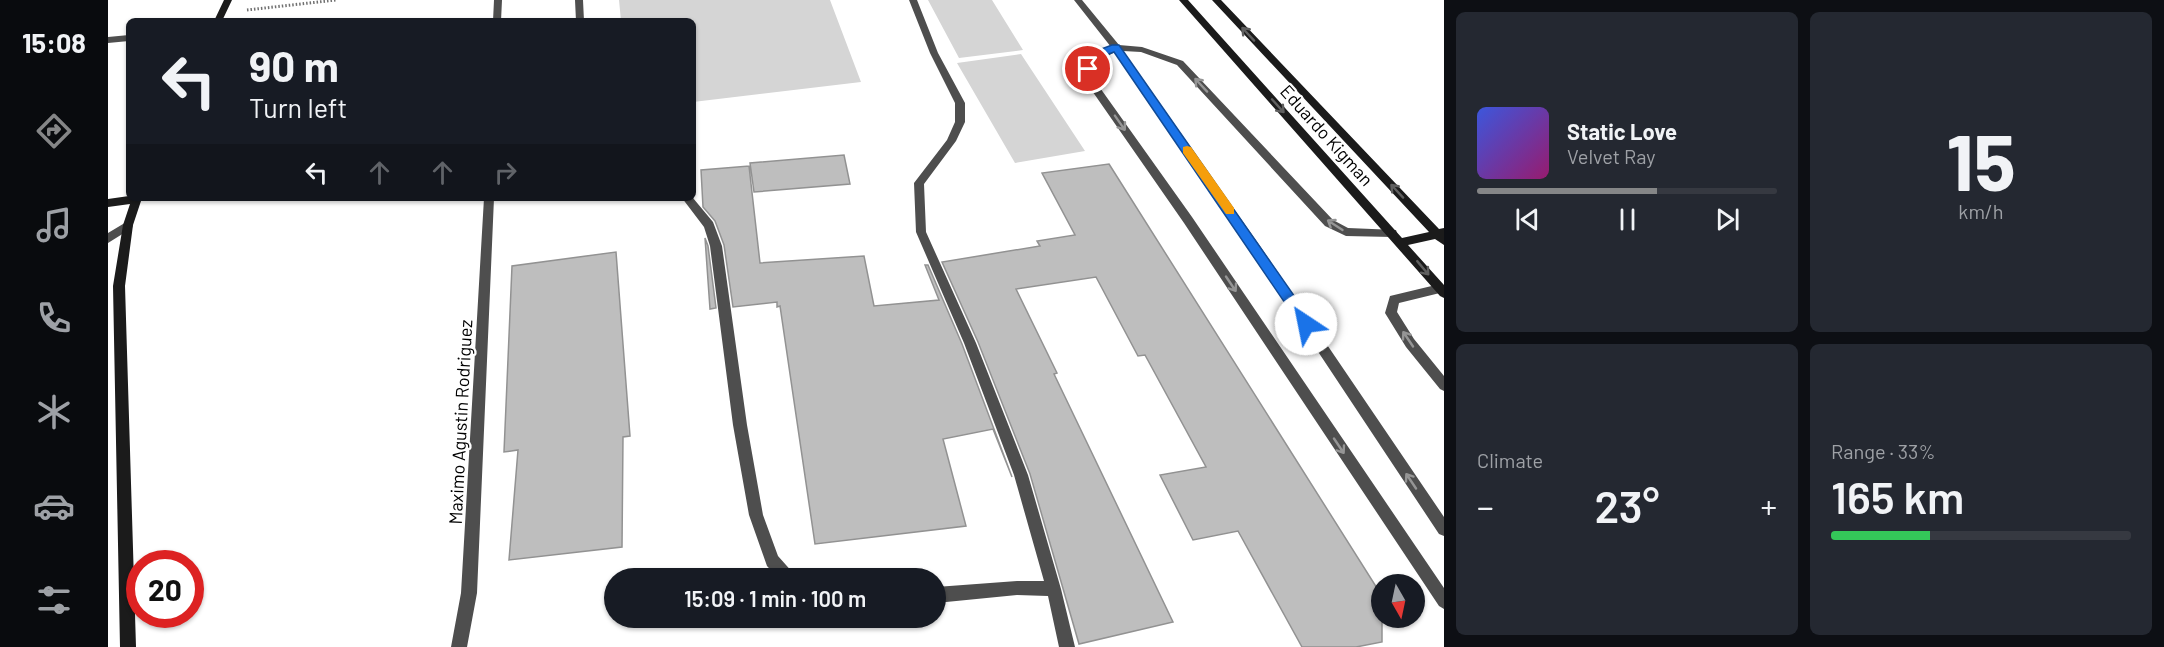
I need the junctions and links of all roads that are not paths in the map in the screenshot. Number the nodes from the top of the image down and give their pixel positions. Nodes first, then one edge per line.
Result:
1 (228, 0) edge
2 (498, 0) edge
3 (579, 0) edge
4 (913, 0) edge
5 (1078, 0) edge
6 (1184, 0) edge
7 (1216, 0) edge
8 (220, 17) edge
9 (497, 18) edge
10 (580, 18) edge
11 (126, 38) edge
12 (108, 40) edge
13 (1116, 47) junction
14 (126, 201) edge
15 (136, 201) edge
16 (489, 201) edge
17 (689, 201) edge
18 (108, 203) edge
19 (128, 225) junction
20 (1392, 233) junction
21 (1442, 236) edge
22 (108, 239) edge
23 (1401, 243) junction
24 (1442, 291) edge
25 (1444, 385) edge
26 (1444, 529) edge
27 (779, 568) edge
28 (1053, 589) junction
29 (946, 595) edge
30 (1444, 601) edge
31 (128, 647) edge
32 (459, 647) edge
33 (1067, 647) edge

1 - 8 street
2 - 9 street
3 - 10 street
4 - 28 street
5 - 13 street
6 -> 20 street, Eduardo Kigman
21 -> 7 street, Eduardo Kigman
11 - 12 street
20 -> 13 street
26 -> 13 street
13 -> 30 street
14 - 18 street
15 - 19 street
16 - 32 street, Maximo Agustin Rodriguez
17 - 27 street
19 - 22 street
19 - 31 street
20 - 23 street, Eduardo Kigman
21 - 23 street
23 -> 24 street, Eduardo Kigman
25 -> 24 street
28 - 29 street
28 - 33 street

